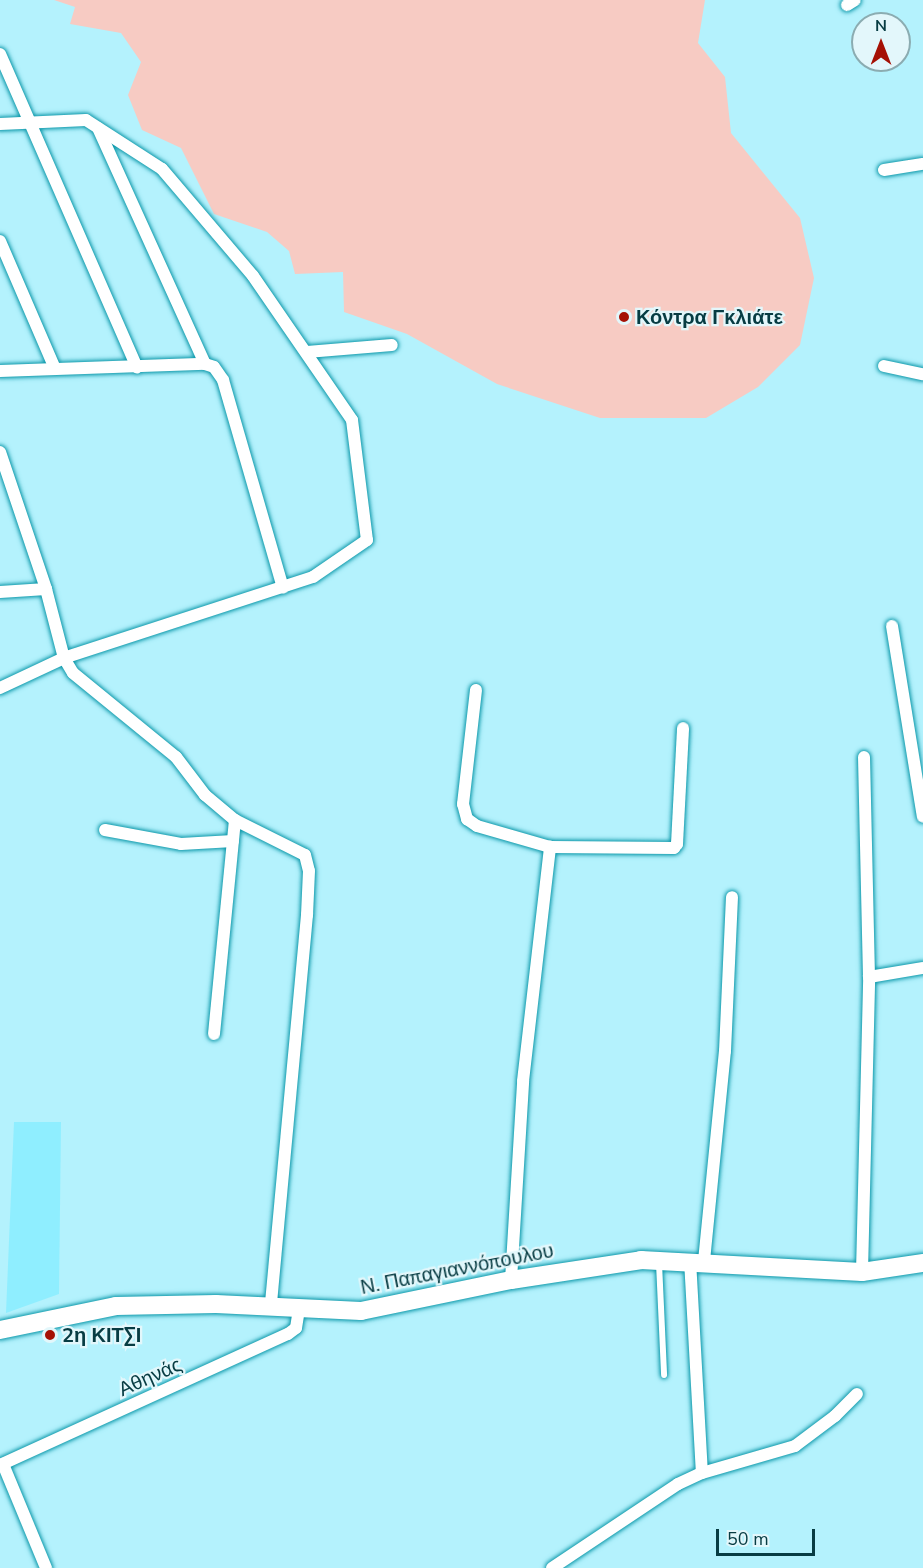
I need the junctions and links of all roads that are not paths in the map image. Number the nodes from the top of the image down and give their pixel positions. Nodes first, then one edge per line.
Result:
1 (0, 54) edge
2 (27, 122) junction
3 (0, 124) edge
4 (98, 128) junction
5 (923, 164) edge
6 (884, 170) dead end
7 (0, 241) edge
8 (392, 345) dead end
9 (307, 352) junction
10 (205, 364) junction
11 (884, 366) dead end
12 (138, 367) junction
13 (55, 369) junction
14 (0, 371) edge
15 (923, 375) edge
16 (0, 452) edge
17 (283, 588) junction
18 (46, 589) junction
19 (0, 592) edge
20 (891, 626) dead end
21 (64, 658) junction
22 (0, 688) edge
23 (476, 690) dead end
24 (683, 729) dead end
25 (864, 757) dead end
26 (923, 817) edge
27 (235, 820) junction
28 (105, 830) dead end
29 (233, 841) junction
30 (550, 847) junction
31 (732, 897) dead end
32 (923, 968) edge
33 (869, 977) junction
34 (214, 1034) dead end
35 (659, 1260) junction
36 (697, 1260) junction
37 (923, 1263) edge
38 (862, 1272) junction
39 (511, 1280) junction
40 (271, 1305) junction
41 (299, 1309) junction
42 (0, 1330) edge
43 (664, 1375) dead end
44 (856, 1394) dead end
45 (2, 1465) edge
46 (702, 1473) junction
47 (46, 1568) edge
48 (552, 1568) edge

1 - 2 street
2 - 3 street
2 - 4 street
2 - 12 street
4 - 9 street
4 - 10 street
5 - 6 street
7 - 13 street
8 - 9 street
9 - 17 street
10 - 12 street
10 - 17 street
11 - 15 street
12 - 13 street
13 - 14 street
16 - 18 street
17 - 21 street
18 - 19 street
18 - 21 street
20 - 26 street
21 - 22 street
21 - 27 street
23 - 30 street
24 - 30 street
25 - 33 street
27 - 29 street
27 - 40 street
28 - 29 street
29 - 34 street
30 - 39 street
31 - 36 street
32 - 33 street
33 - 38 street
35 - 36 street, Ν. Παπαγιαννόπουλου
35 - 39 street, Ν. Παπαγιαννόπουλου
35 - 43 lane
36 - 38 street, Ν. Παπαγιαννόπουλου
36 - 46 street
37 - 38 street, Ν. Παπαγιαννόπουλου
39 - 41 street, Ν. Παπαγιαννόπουλου
40 - 41 street, Ν. Παπαγιαννόπουλου
40 - 42 street, Ν. Παπαγιαννόπουλου
41 - 45 street, Αθηνάς
44 - 46 street
45 - 47 street
46 - 48 street

